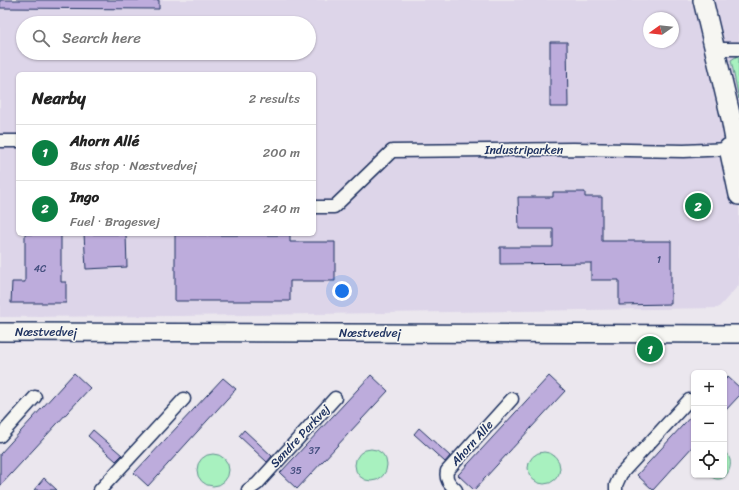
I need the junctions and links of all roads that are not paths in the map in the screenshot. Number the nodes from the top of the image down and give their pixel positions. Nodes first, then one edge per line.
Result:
1 (703, 0) edge
2 (715, 49) junction
3 (739, 49) edge
4 (0, 140) edge
5 (16, 141) edge
6 (734, 150) edge
7 (739, 174) edge
8 (739, 195) edge
9 (316, 207) edge
10 (0, 332) edge
11 (739, 334) edge
12 (36, 397) dead end
13 (335, 398) dead end
14 (512, 398) dead end
15 (184, 399) dead end
16 (689, 400) dead end
17 (0, 436) edge
18 (106, 488) edge
19 (248, 490) edge
20 (456, 490) edge
21 (616, 490) edge

1 - 2 main road
2 - 3 street
2 - 6 main road
4 - 5 street
6 - 7 street
6 - 8 main road
6 - 9 street, Industriparken
10 - 11 main road, Næstvedvej
12 - 17 street
13 - 19 street, Søndre Parkvej
14 - 20 street, Ahorn Alle
15 - 18 street
16 - 21 street

